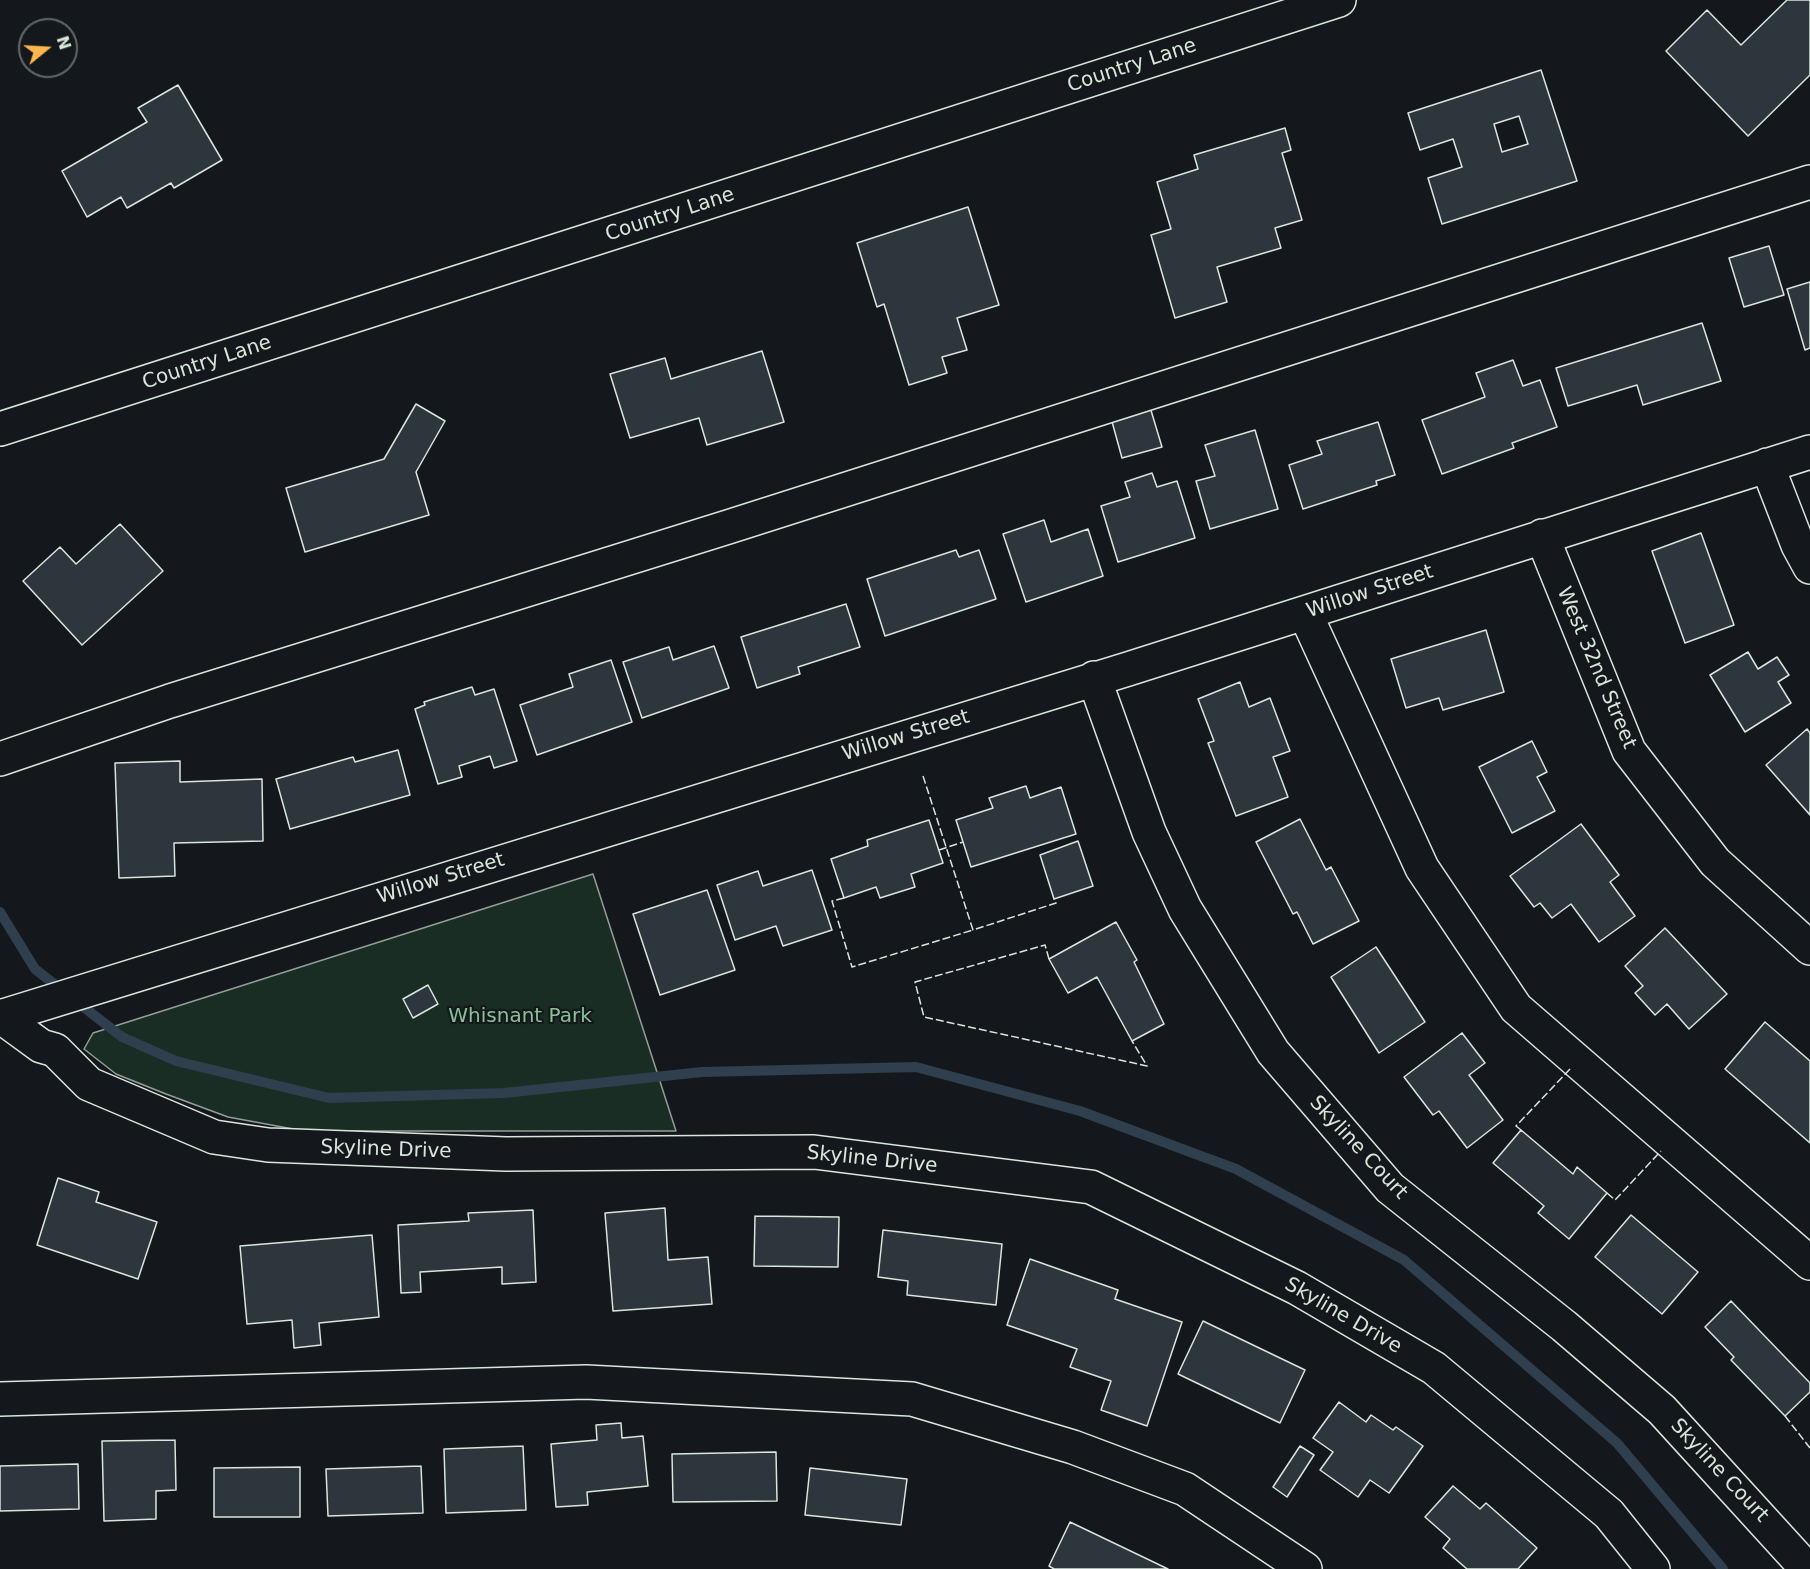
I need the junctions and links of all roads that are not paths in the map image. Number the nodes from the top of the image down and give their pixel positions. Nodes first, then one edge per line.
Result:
1 (1339, 0) edge
2 (1810, 182) edge
3 (0, 429) edge
4 (1810, 452) edge
5 (1767, 465) junction
6 (1542, 536) junction
7 (1810, 567) edge
8 (1305, 613) junction
9 (1094, 678) junction
10 (0, 759) edge
11 (1810, 948) edge
12 (7, 1014) edge
13 (1810, 1263) edge
14 (0, 1399) edge
15 (1305, 1569) edge
16 (1653, 1569) edge
17 (1807, 1569) edge

1 - 3 street, Country Lane
2 - 10 street
4 - 5 street, Willow Street
5 - 6 street, Willow Street
5 - 7 street
6 - 8 street, Willow Street
6 - 11 street, West 32nd Street
8 - 9 street, Willow Street
8 - 13 street
9 - 12 street, Willow Street
9 - 17 street, Skyline Court
12 - 16 street, Skyline Drive
14 - 15 street

